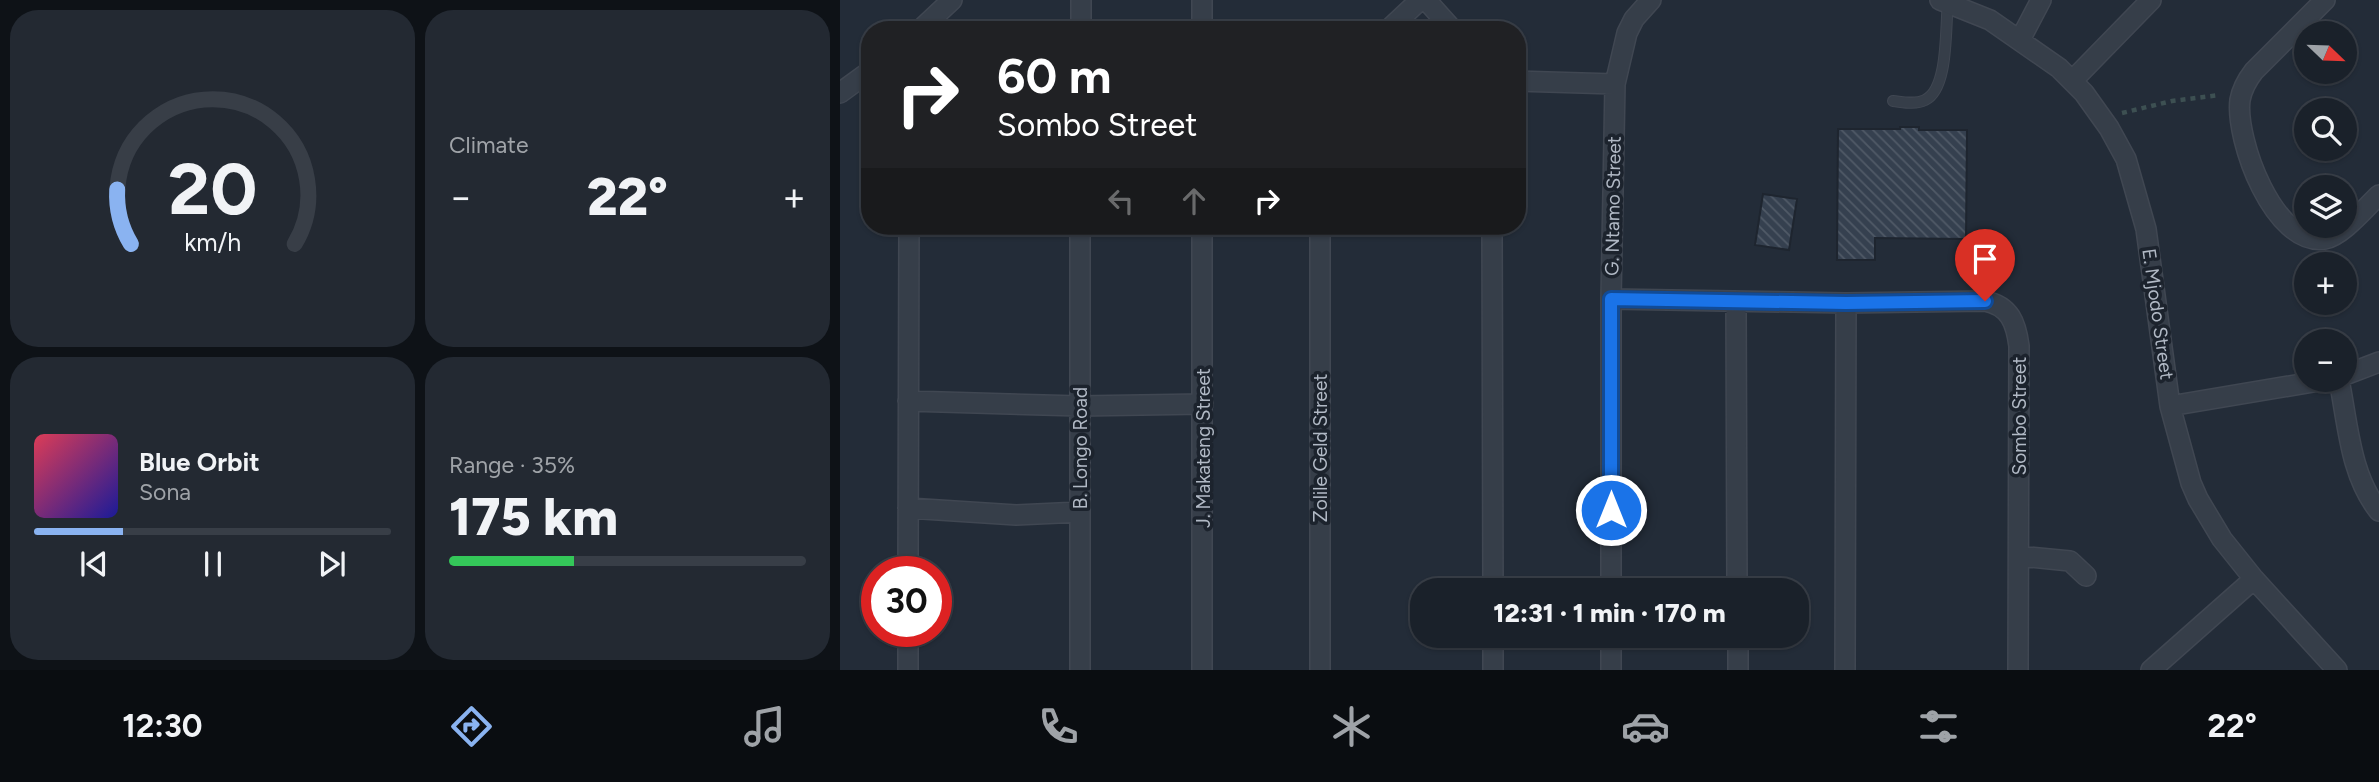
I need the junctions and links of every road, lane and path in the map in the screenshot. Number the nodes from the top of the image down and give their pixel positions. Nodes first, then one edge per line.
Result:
1 (952, 0) edge
2 (1081, 0) edge
3 (1202, 0) edge
4 (1420, 0) edge
5 (1426, 0) edge
6 (1651, 0) edge
7 (2041, 0) edge
8 (2151, 0) edge
9 (2325, 0) edge
10 (1944, 1) edge
11 (930, 21) edge
12 (1081, 21) edge
13 (1202, 21) edge
14 (1398, 21) edge
15 (1445, 21) edge
16 (2020, 40) junction
17 (861, 78) edge
18 (2073, 79) junction
19 (1526, 81) edge
20 (1615, 84) junction
21 (2242, 92) junction
22 (840, 93) edge
23 (1893, 101) dead end
24 (2098, 113) junction
25 (2379, 195) edge
26 (909, 235) edge
27 (1080, 235) edge
28 (1202, 235) edge
29 (1320, 235) edge
30 (1492, 235) edge
31 (1611, 299) junction
32 (1735, 302) junction
33 (1846, 303) junction
34 (2379, 362) edge
35 (2357, 370) edge
36 (2294, 385) edge
37 (2341, 392) edge
38 (908, 401) junction
39 (1203, 404) junction
40 (2170, 406) junction
41 (1080, 407) junction
42 (908, 508) junction
43 (2379, 511) edge
44 (1080, 512) junction
45 (908, 556) edge
46 (2019, 556) junction
47 (2086, 576) dead end
48 (1493, 578) edge
49 (1611, 578) edge
50 (1737, 578) edge
51 (2254, 579) junction
52 (908, 647) edge
53 (1493, 648) edge
54 (1611, 648) edge
55 (1738, 648) edge
56 (2160, 667) edge
57 (908, 670) edge
58 (1080, 670) edge
59 (1202, 670) edge
60 (1320, 670) edge
61 (1493, 670) edge
62 (1611, 670) edge
63 (1738, 670) edge
64 (1844, 670) edge
65 (2018, 670) edge
66 (2337, 670) edge

1 - 11 street
2 - 12 street
3 - 13 street
4 - 14 street
5 - 15 street
6 - 20 street, G. Ntamo Street
7 - 16 street
8 - 18 street
9 - 21 street
10 - 16 street, E. Mjodo Street
10 - 23 lane
16 - 18 street, E. Mjodo Street
17 - 22 street
18 - 24 street, E. Mjodo Street
19 - 20 street
20 - 31 street, G. Ntamo Street
21 - 24 path
21 - 25 street
24 - 40 street, E. Mjodo Street
26 - 38 street
27 - 41 street, B. Longo Road
28 - 39 street, J. Makateng Street
29 - 60 street, Zolile Geld Street
30 - 48 street
31 - 32 street, Sombo Street
31 - 49 street, G. Ntamo Street
32 - 33 street, Sombo Street
32 - 50 street
33 - 46 street, Sombo Street
33 - 64 street
34 - 35 street
36 - 40 street
37 - 43 street
38 - 41 street
38 - 42 street
39 - 41 street
39 - 59 street, J. Makateng Street
40 - 51 street, E. Mjodo Street
41 - 44 street, B. Longo Road
42 - 44 street
42 - 45 street
44 - 58 street, B. Longo Road
46 - 47 street
46 - 65 street, Sombo Street
51 - 56 street
51 - 66 street, E. Mjodo Street
52 - 57 street
53 - 61 street
54 - 62 street
55 - 63 street

